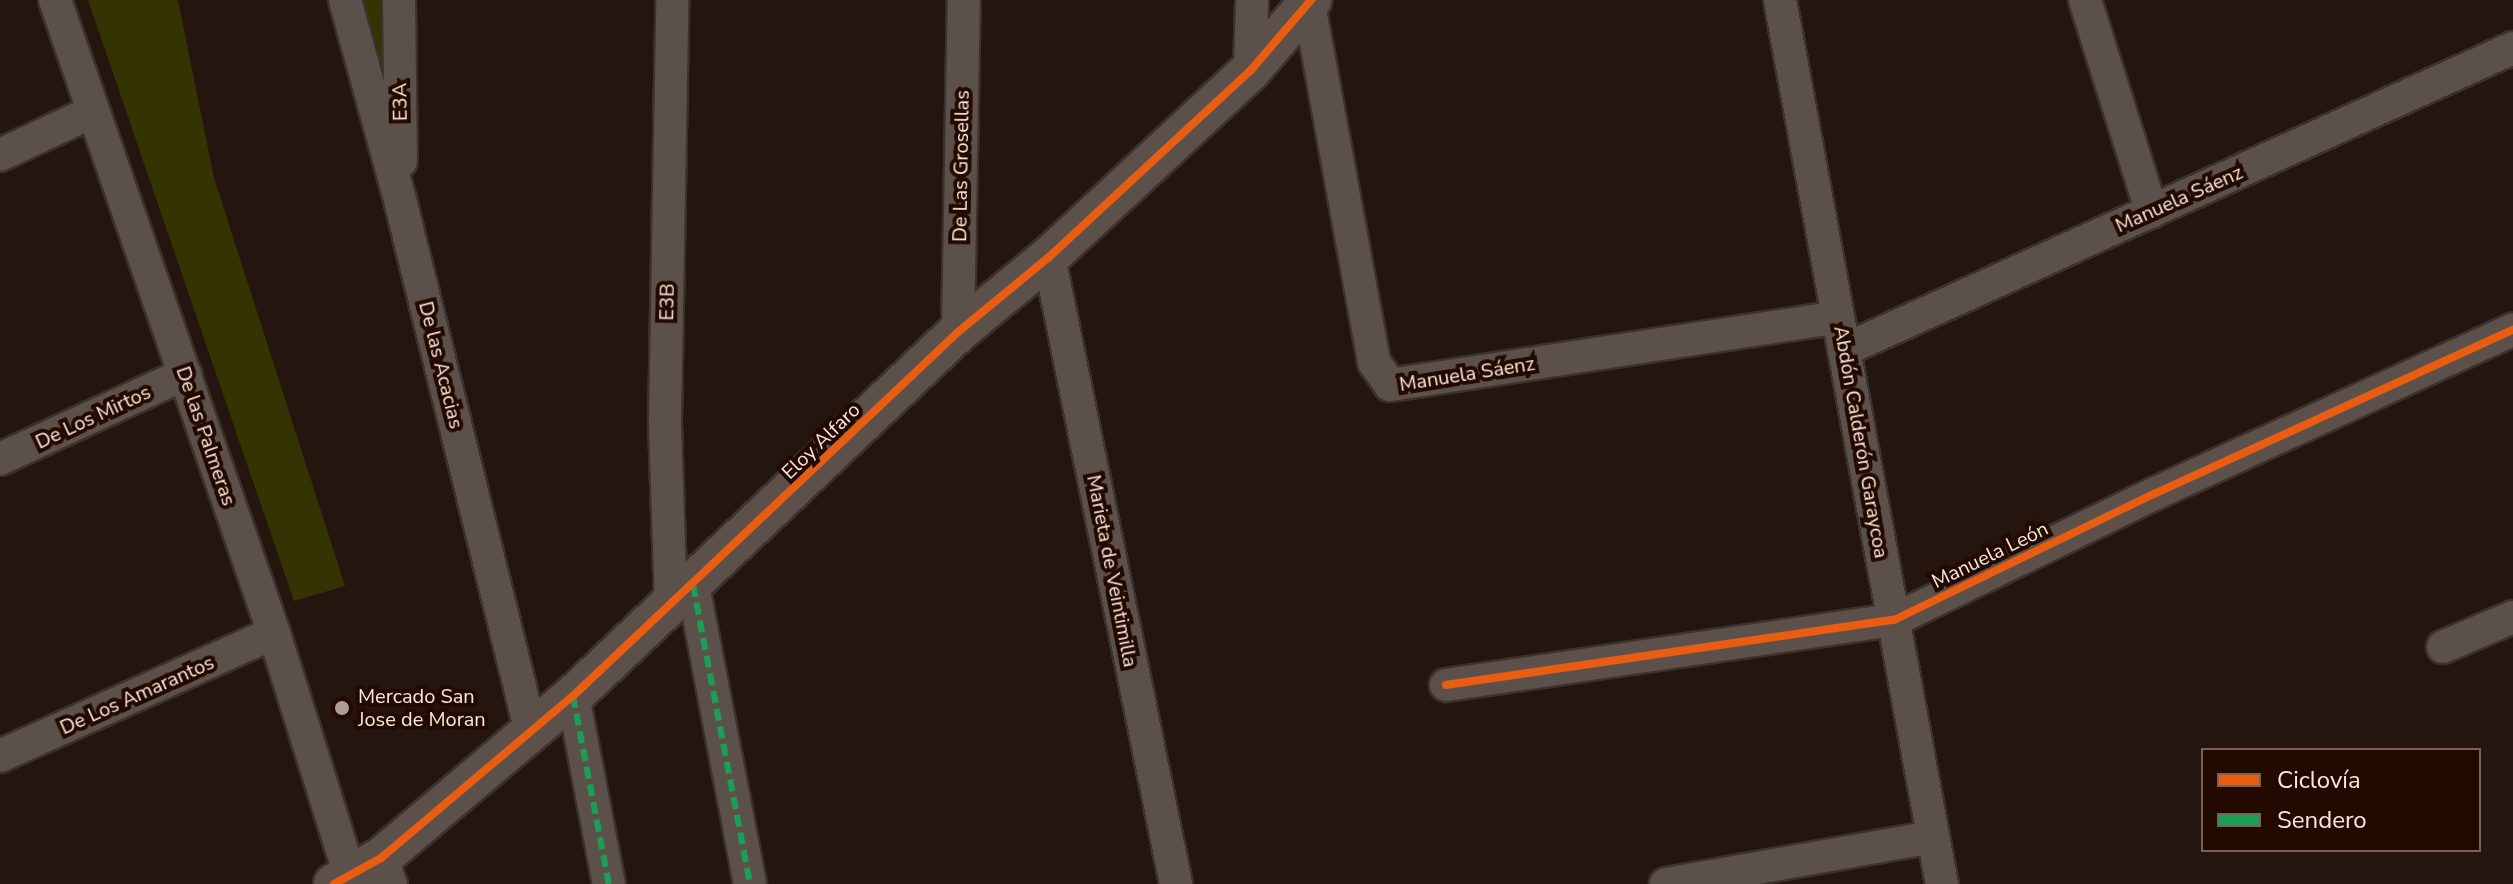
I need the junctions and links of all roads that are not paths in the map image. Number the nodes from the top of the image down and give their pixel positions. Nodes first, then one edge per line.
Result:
1 (55, 0) edge
2 (345, 0) edge
3 (399, 0) edge
4 (672, 0) edge
5 (964, 0) edge
6 (1252, 0) edge
7 (1780, 0) edge
8 (2085, 0) edge
9 (1310, 2) edge
10 (2513, 48) edge
11 (1250, 71) junction
12 (92, 112) junction
13 (0, 155) edge
14 (401, 204) junction
15 (2152, 212) junction
16 (1049, 257) junction
17 (1838, 317) junction
18 (2513, 330) edge
19 (958, 332) junction
20 (1844, 350) junction
21 (185, 374) junction
22 (0, 459) edge
23 (682, 595) junction
24 (2513, 617) edge
25 (1894, 620) junction
26 (274, 633) junction
27 (2443, 647) dead end
28 (1446, 685) dead end
29 (573, 696) junction
30 (531, 732) junction
31 (0, 756) edge
32 (1933, 837) junction
33 (364, 875) edge
34 (609, 884) edge
35 (750, 884) edge
36 (1176, 884) edge
37 (1666, 884) edge
38 (1942, 884) edge

1 - 12 street, De las Palmeras
2 - 14 street, De las Acacias
3 - 14 street, E3A
4 - 23 street, E3B
5 - 19 street, De Las Grosellas
6 - 11 street
7 - 17 street, Abdón Calderón Garaycoa
8 - 15 street
9 - 11 street, Eloy Alfaro
9 - 17 street, Manuela Sáenz
10 - 15 street, Manuela Sáenz
11 - 16 street, Eloy Alfaro
12 - 13 street
12 - 21 street, De las Palmeras
14 - 30 street, De las Acacias
15 - 20 street, Manuela Sáenz
16 - 19 street, Eloy Alfaro
16 - 36 street, Marieta de Veintimilla
17 - 20 street, Abdón Calderón Garaycoa
18 - 25 street, Manuela León
19 - 23 street, Eloy Alfaro
20 - 25 street, Abdón Calderón Garaycoa
21 - 22 street, De Los Mirtos
21 - 26 street, De las Palmeras
23 - 29 street, Eloy Alfaro
23 - 35 street, E3B
24 - 27 street
25 - 28 street, Manuela León
25 - 32 street, Abdón Calderón Garaycoa
26 - 31 street, De Los Amarantos
26 - 33 street, De las Palmeras
29 - 30 street, Eloy Alfaro
29 - 34 street
30 - 33 street, Eloy Alfaro
32 - 37 street
32 - 38 street, Abdón Calderón Garaycoa

